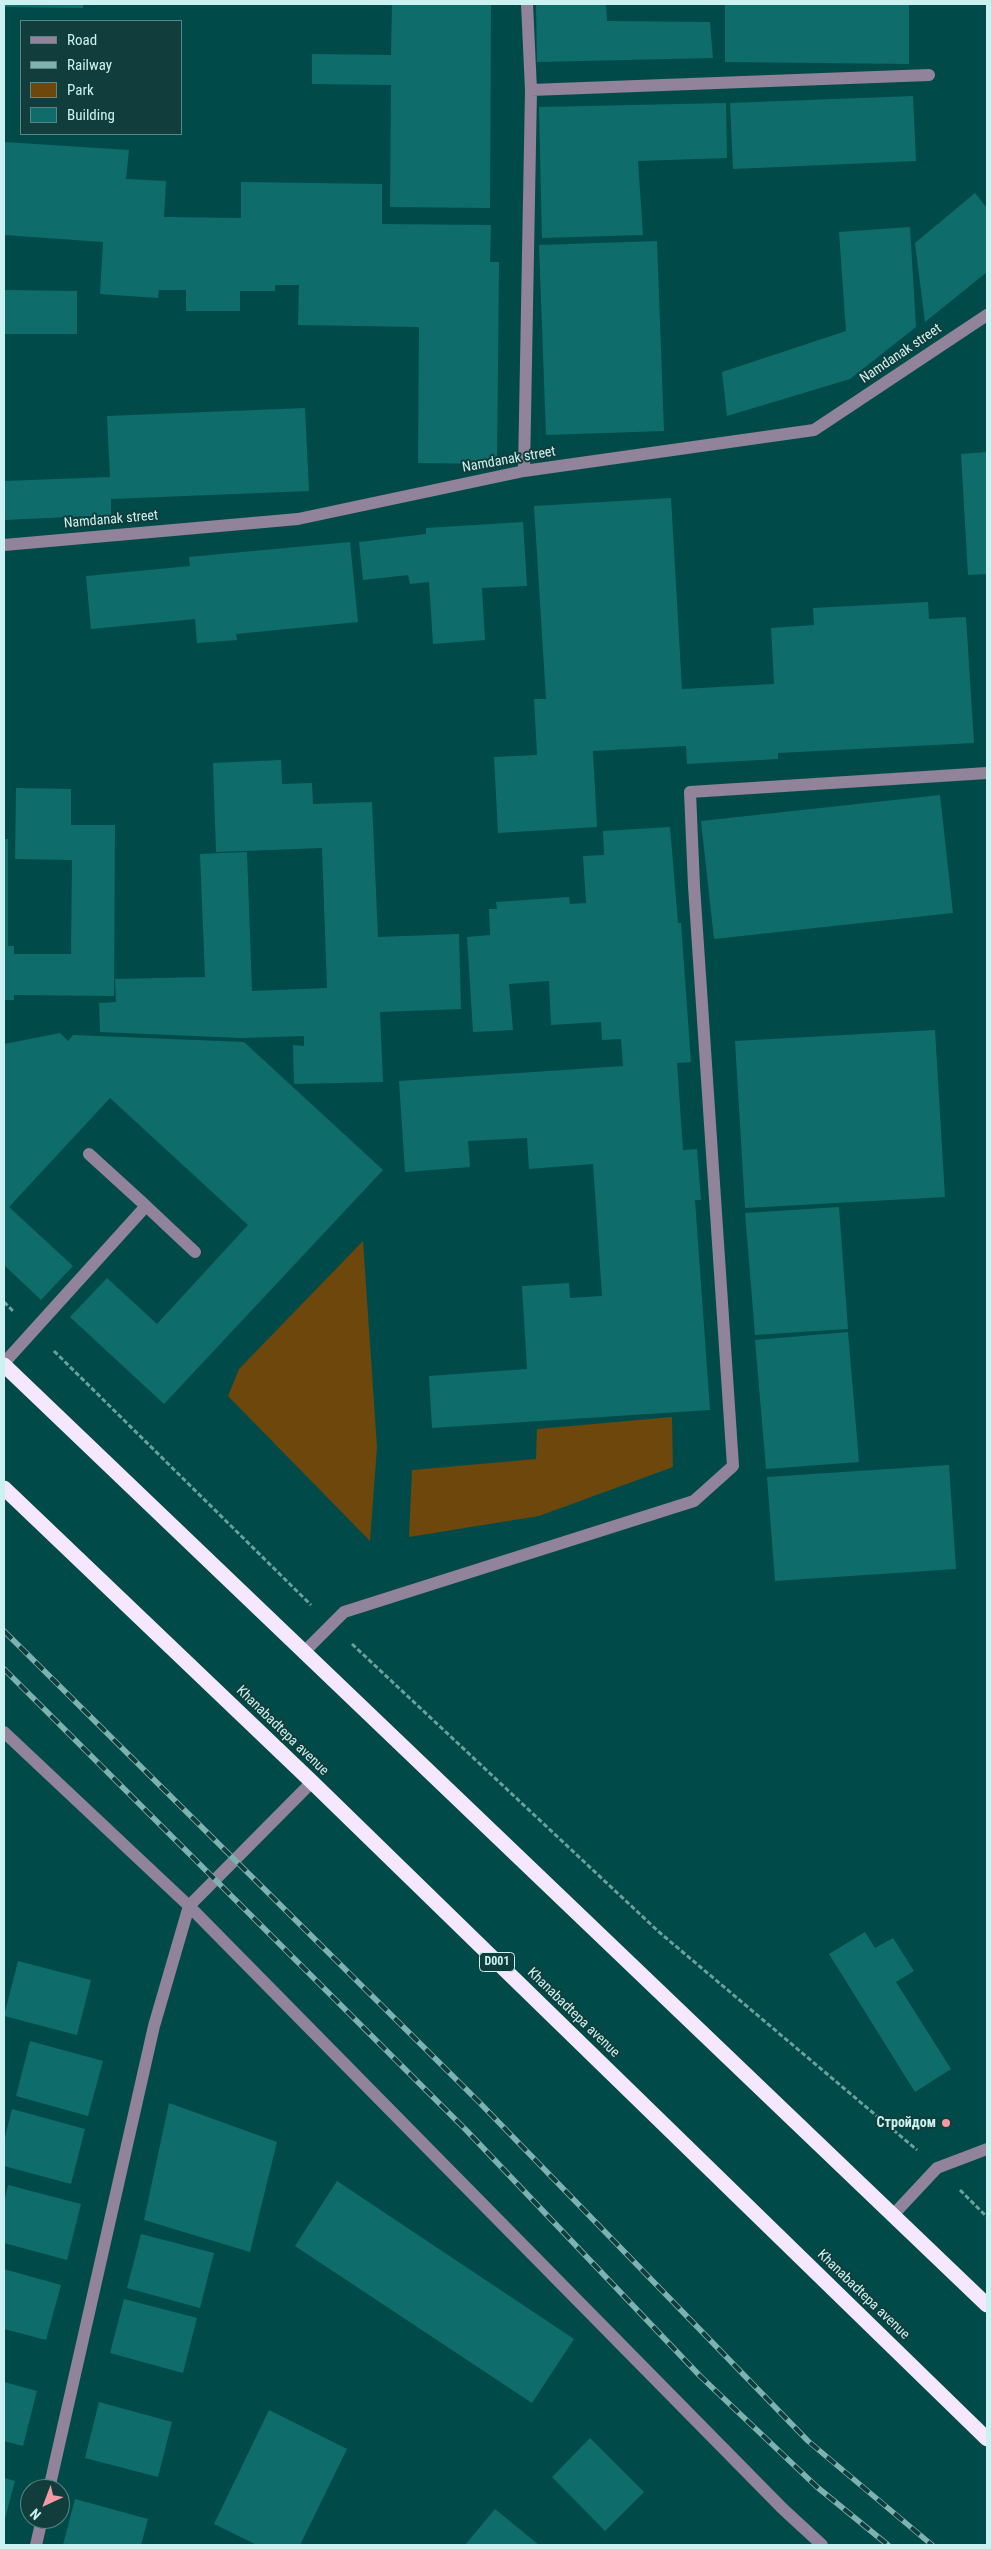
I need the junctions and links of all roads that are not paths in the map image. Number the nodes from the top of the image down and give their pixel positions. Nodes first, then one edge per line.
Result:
1 (527, 4) edge
2 (928, 75) dead end
3 (531, 90) junction
4 (987, 315) edge
5 (524, 471) junction
6 (4, 545) edge
7 (987, 773) edge
8 (89, 1154) dead end
9 (146, 1206) junction
10 (195, 1252) dead end
11 (4, 1364) edge
12 (4, 1488) edge
13 (304, 1652) junction
14 (4, 1732) edge
15 (312, 1782) junction
16 (189, 1906) junction
17 (987, 2149) edge
18 (893, 2215) junction
19 (987, 2305) edge
20 (987, 2439) edge
21 (51, 2479) edge
22 (40, 2529) edge
23 (36, 2545) edge
24 (822, 2545) edge

1 - 3 street
2 - 3 street
3 - 5 street
4 - 5 street, Namdanak street
5 - 6 street, Namdanak street
7 - 13 street
8 - 9 street
9 - 10 street
9 - 11 street
11 - 13 highway
12 - 15 highway, Khanabadtepa avenue / D001
13 - 18 highway
14 - 16 street
15 - 16 street
15 - 20 highway, Khanabadtepa avenue / D001
16 - 21 street
16 - 24 street
17 - 18 street
18 - 19 highway
22 - 23 street

